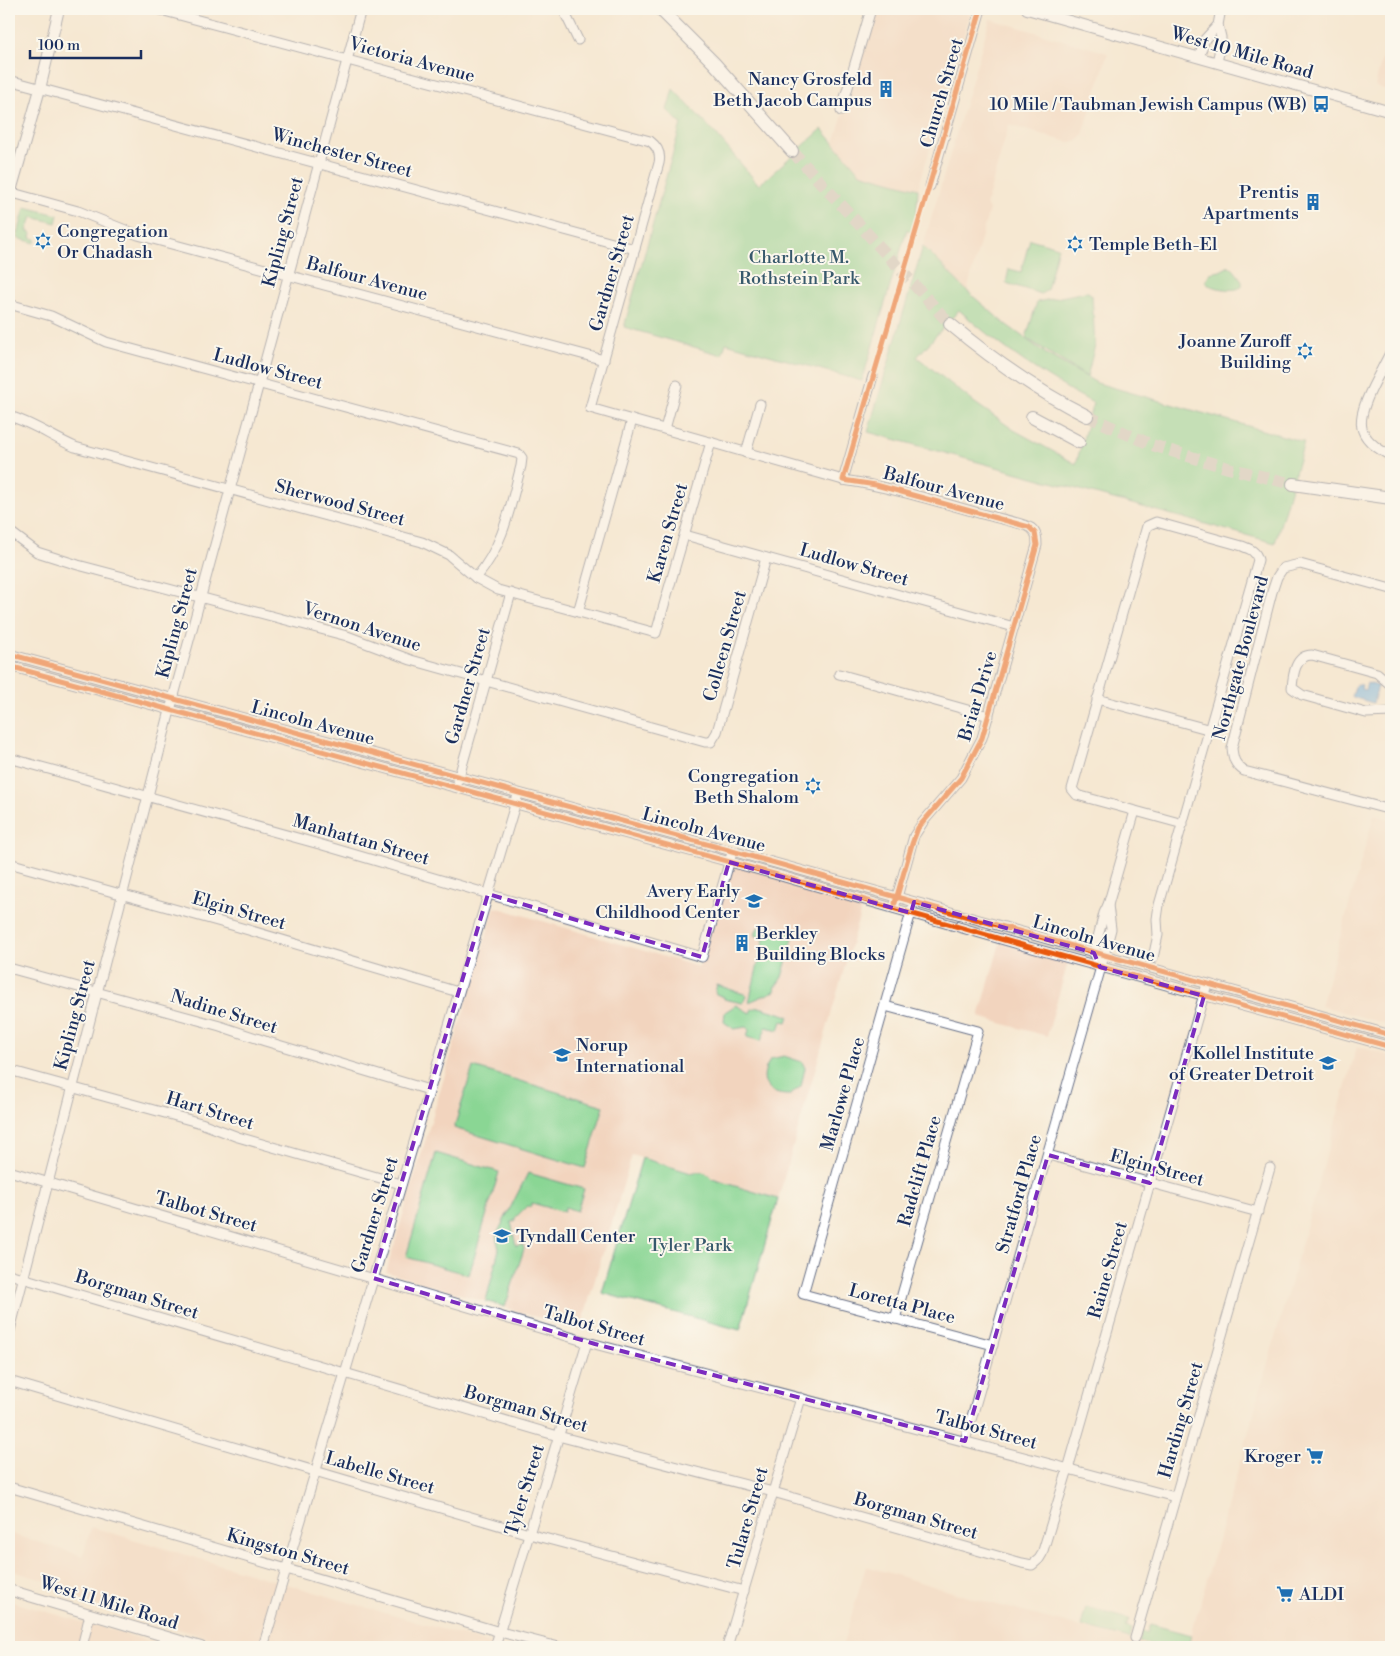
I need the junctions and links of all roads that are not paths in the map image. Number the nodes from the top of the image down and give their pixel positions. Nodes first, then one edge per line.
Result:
1 (59, 9) edge
2 (157, 9) edge
3 (360, 9) edge
4 (563, 9) edge
5 (660, 9) edge
6 (871, 9) edge
7 (981, 9) edge
8 (1027, 9) edge
9 (1221, 9) edge
10 (1218, 25) junction
11 (578, 40) dead end
12 (1199, 57) junction
13 (347, 59) junction
14 (1217, 62) junction
15 (9, 80) edge
16 (40, 89) junction
17 (841, 111) dead end
18 (1391, 112) edge
19 (656, 146) joint
20 (792, 151) tunnel mouth
21 (318, 164) junction
22 (930, 186) dead end
23 (9, 194) edge
24 (635, 248) junction
25 (288, 275) junction
26 (9, 304) edge
27 (950, 324) tunnel mouth
28 (1391, 351) edge
29 (604, 360) junction
30 (873, 376) dead end
31 (259, 383) junction
32 (677, 386) dead end
33 (760, 404) dead end
34 (590, 408) joint
35 (9, 416) edge
36 (1087, 416) tunnel mouth
37 (1032, 418) dead end
38 (632, 420) junction
39 (664, 430) junction
40 (711, 442) junction
41 (1079, 442) dead end
42 (746, 452) junction
43 (1390, 456) edge
44 (843, 480) junction
45 (1293, 484) tunnel mouth
46 (230, 490) junction
47 (1391, 498) edge
48 (9, 531) edge
49 (1035, 533) joint
50 (685, 534) junction
51 (766, 558) junction
52 (476, 578) junction
53 (1391, 589) edge
54 (511, 593) junction
55 (201, 598) junction
56 (578, 612) junction
57 (1014, 627) junction
58 (656, 633) joint
59 (9, 654) edge
60 (9, 666) edge
61 (839, 674) dead end
62 (486, 681) junction
63 (1391, 685) edge
64 (173, 699) junction
65 (1098, 699) junction
66 (170, 710) junction
67 (1391, 712) edge
68 (989, 716) junction
69 (1211, 730) junction
70 (711, 742) joint
71 (9, 758) edge
72 (459, 776) junction
73 (456, 787) junction
74 (518, 793) junction
75 (148, 797) junction
76 (515, 804) junction
77 (1391, 810) edge
78 (1136, 811) junction
79 (1183, 824) junction
80 (732, 851) junction
81 (729, 862) junction
82 (9, 863) edge
83 (777, 864) junction
84 (774, 874) junction
85 (846, 883) junction
86 (862, 888) junction
87 (488, 894) junction
88 (843, 894) junction
89 (123, 895) junction
90 (897, 897) junction
91 (859, 898) junction
92 (914, 902) junction
93 (1108, 905) junction
94 (894, 908) junction
95 (911, 913) junction
96 (1094, 953) junction
97 (1104, 955) junction
98 (1153, 958) dead end
99 (1100, 967) junction
100 (9, 968) edge
101 (1207, 984) junction
102 (458, 992) junction
103 (97, 993) junction
104 (1204, 996) junction
105 (885, 1006) junction
106 (1391, 1035) edge
107 (1391, 1047) edge
108 (9, 1070) edge
109 (72, 1088) junction
110 (429, 1090) junction
111 (1048, 1155) junction
112 (1270, 1168) dead end
113 (9, 1171) edge
114 (48, 1183) junction
115 (1150, 1183) junction
116 (401, 1184) junction
117 (1258, 1212) junction
118 (9, 1274) edge
119 (23, 1278) junction
120 (373, 1278) junction
121 (803, 1294) joint
122 (895, 1319) junction
123 (9, 1334) edge
124 (587, 1342) junction
125 (993, 1345) junction
126 (344, 1374) junction
127 (9, 1381) edge
128 (800, 1398) junction
129 (558, 1436) junction
130 (965, 1441) junction
131 (1068, 1469) junction
132 (315, 1471) junction
133 (9, 1487) edge
134 (773, 1492) junction
135 (1176, 1497) junction
136 (529, 1534) junction
137 (1036, 1562) joint
138 (286, 1568) junction
139 (9, 1590) edge
140 (744, 1591) junction
141 (90, 1614) junction
142 (500, 1632) junction
143 (1135, 1638) dead end
144 (176, 1644) edge
145 (82, 1647) edge
146 (201, 1647) edge
147 (263, 1647) edge
148 (495, 1647) edge
149 (559, 1647) edge
150 (727, 1647) edge

1 - 16 main road
2 - 13 street, Victoria Avenue
3 - 13 street, Kipling Street
4 - 11 street
5 - 20 highway
6 - 17 street
7 - 22 street, Church Street
8 - 12 main road, West 10 Mile Road
9 - 10 street
10 - 12 street
10 - 14 street
12 - 14 main road, West 10 Mile Road
13 - 19 street, Victoria Avenue
13 - 21 street, Kipling Street
14 - 18 main road, West 10 Mile Road
15 - 16 street, Winchester Street
16 - 21 street, Winchester Street
16 - 23 main road
19 - 24 street, Gardner Street
21 - 24 street, Winchester Street
21 - 25 street, Kipling Street
23 - 25 street, Balfour Avenue
24 - 29 street, Gardner Street
25 - 29 street, Balfour Avenue
25 - 31 street, Kipling Street
26 - 31 street, Ludlow Street
27 - 36 highway
28 - 43 street
29 - 34 street, Gardner Street
30 - 44 street
31 - 46 street, Kipling Street
31 - 52 street, Ludlow Street
32 - 39 street
33 - 42 street
34 - 38 street, Balfour Avenue
35 - 46 street, Sherwood Street
37 - 41 highway
38 - 39 street, Balfour Avenue
38 - 56 street
39 - 40 street, Balfour Avenue
40 - 42 street, Balfour Avenue
40 - 50 street, Karen Street
42 - 44 street, Balfour Avenue
44 - 49 street, Balfour Avenue
45 - 47 highway
46 - 52 street, Sherwood Street
46 - 55 street, Kipling Street
48 - 55 street, Vernon Avenue
49 - 57 street, Briar Drive
50 - 51 street, Ludlow Street
50 - 58 street, Karen Street
51 - 57 street, Ludlow Street
51 - 70 street, Colleen Street
52 - 54 street, Sherwood Street
53 - 77 street, Northgate Boulevard
54 - 56 street, Sherwood Street
54 - 62 street, Gardner Street
55 - 62 street, Vernon Avenue
55 - 64 street, Kipling Street
56 - 58 street, Sherwood Street
57 - 68 street, Briar Drive
59 - 64 street, Lincoln Avenue
60 - 66 street, Lincoln Avenue
61 - 68 street
62 - 70 street, Vernon Avenue
62 - 72 street, Gardner Street
63 - 67 street
64 - 66 street, Kipling Street
64 - 72 street, Lincoln Avenue
65 - 69 street
65 - 69 street
65 - 78 street
66 - 73 street, Lincoln Avenue
66 - 75 street, Kipling Street
68 - 90 street, Briar Drive
69 - 79 street
71 - 75 street, Manhattan Street
72 - 73 street, Gardner Street
72 - 74 street, Lincoln Avenue
73 - 76 street, Lincoln Avenue
74 - 76 street, Gardner Street
74 - 80 street, Lincoln Avenue
75 - 87 street, Manhattan Street
75 - 89 street, Kipling Street
76 - 81 street, Lincoln Avenue
76 - 87 street, Gardner Street
78 - 79 street
78 - 93 street
79 - 98 street
80 - 81 street
80 - 83 street, Lincoln Avenue
81 - 84 street, Lincoln Avenue
81 - 87 street, Manhattan Street
82 - 89 street, Elgin Street
83 - 84 street
83 - 85 street, Lincoln Avenue
84 - 88 street, Lincoln Avenue
85 - 86 street, Lincoln Avenue
85 - 88 street
86 - 90 street, Lincoln Avenue
86 - 91 street
87 - 102 street, Gardner Street
88 - 91 street, Lincoln Avenue
89 - 102 street, Elgin Street
89 - 103 street, Kipling Street
90 - 92 street, Lincoln Avenue
90 - 94 street, Briar Drive
91 - 94 street, Lincoln Avenue
92 - 95 street, Marlowe Place
92 - 96 street, Lincoln Avenue
93 - 96 street
93 - 97 street, Stratford Place
94 - 95 street, Lincoln Avenue
95 - 99 street, Lincoln Avenue
95 - 105 street, Marlowe Place
96 - 97 street, Lincoln Avenue
96 - 99 street
97 - 99 street, Stratford Place
97 - 101 street, Lincoln Avenue
99 - 104 street, Lincoln Avenue
99 - 111 street, Stratford Place
100 - 103 street, Nadine Street
101 - 104 street, Raine Street
101 - 106 street, Lincoln Avenue
102 - 110 street, Gardner Street
103 - 109 street, Kipling Street
103 - 110 street, Nadine Street
104 - 107 street, Lincoln Avenue
104 - 115 street, Raine Street
105 - 121 street, Marlowe Place
105 - 122 street, Radclift Place
108 - 109 street, Hart Street
109 - 114 street, Kipling Street
109 - 116 street, Hart Street
110 - 116 street, Gardner Street
111 - 115 street, Elgin Street
111 - 125 street, Stratford Place
112 - 117 street, Harding Street
113 - 114 street, Talbot Street
114 - 119 street, Kipling Street
114 - 120 street, Talbot Street
115 - 117 street, Elgin Street
115 - 131 street, Raine Street
116 - 120 street, Gardner Street
117 - 135 street, Harding Street
118 - 119 street, Borgman Street
119 - 123 street, Kipling Street
119 - 126 street, Borgman Street
120 - 124 street, Talbot Street
120 - 126 street, Gardner Street
121 - 122 street, Loretta Place
122 - 125 street, Loretta Place
124 - 128 street, Talbot Street
124 - 129 street, Tyler Street
125 - 130 street, Stratford Place
126 - 129 street, Borgman Street
126 - 132 street, Gardner Street
127 - 132 street, Labelle Street
128 - 130 street, Talbot Street
128 - 134 street, Tulare Street
129 - 134 street, Borgman Street
129 - 136 street, Tyler Street
130 - 131 street, Talbot Street
131 - 135 street, Talbot Street
131 - 137 street, Raine Street
132 - 136 street, Labelle Street
132 - 138 street, Gardner Street
133 - 138 street, Kingston Street
134 - 137 street, Borgman Street
134 - 140 street, Tulare Street
135 - 143 street, Harding Street
136 - 140 street, Labelle Street
136 - 142 street, Tyler Street
138 - 142 street, Kingston Street
138 - 147 street, Gardner Street
139 - 141 main road, West 11 Mile Road
140 - 150 street, Tulare Street
141 - 144 main road, West 11 Mile Road
141 - 145 street
142 - 148 street, Tyler Street
142 - 149 street, Kingston Street
144 - 146 main road, West 11 Mile Road

